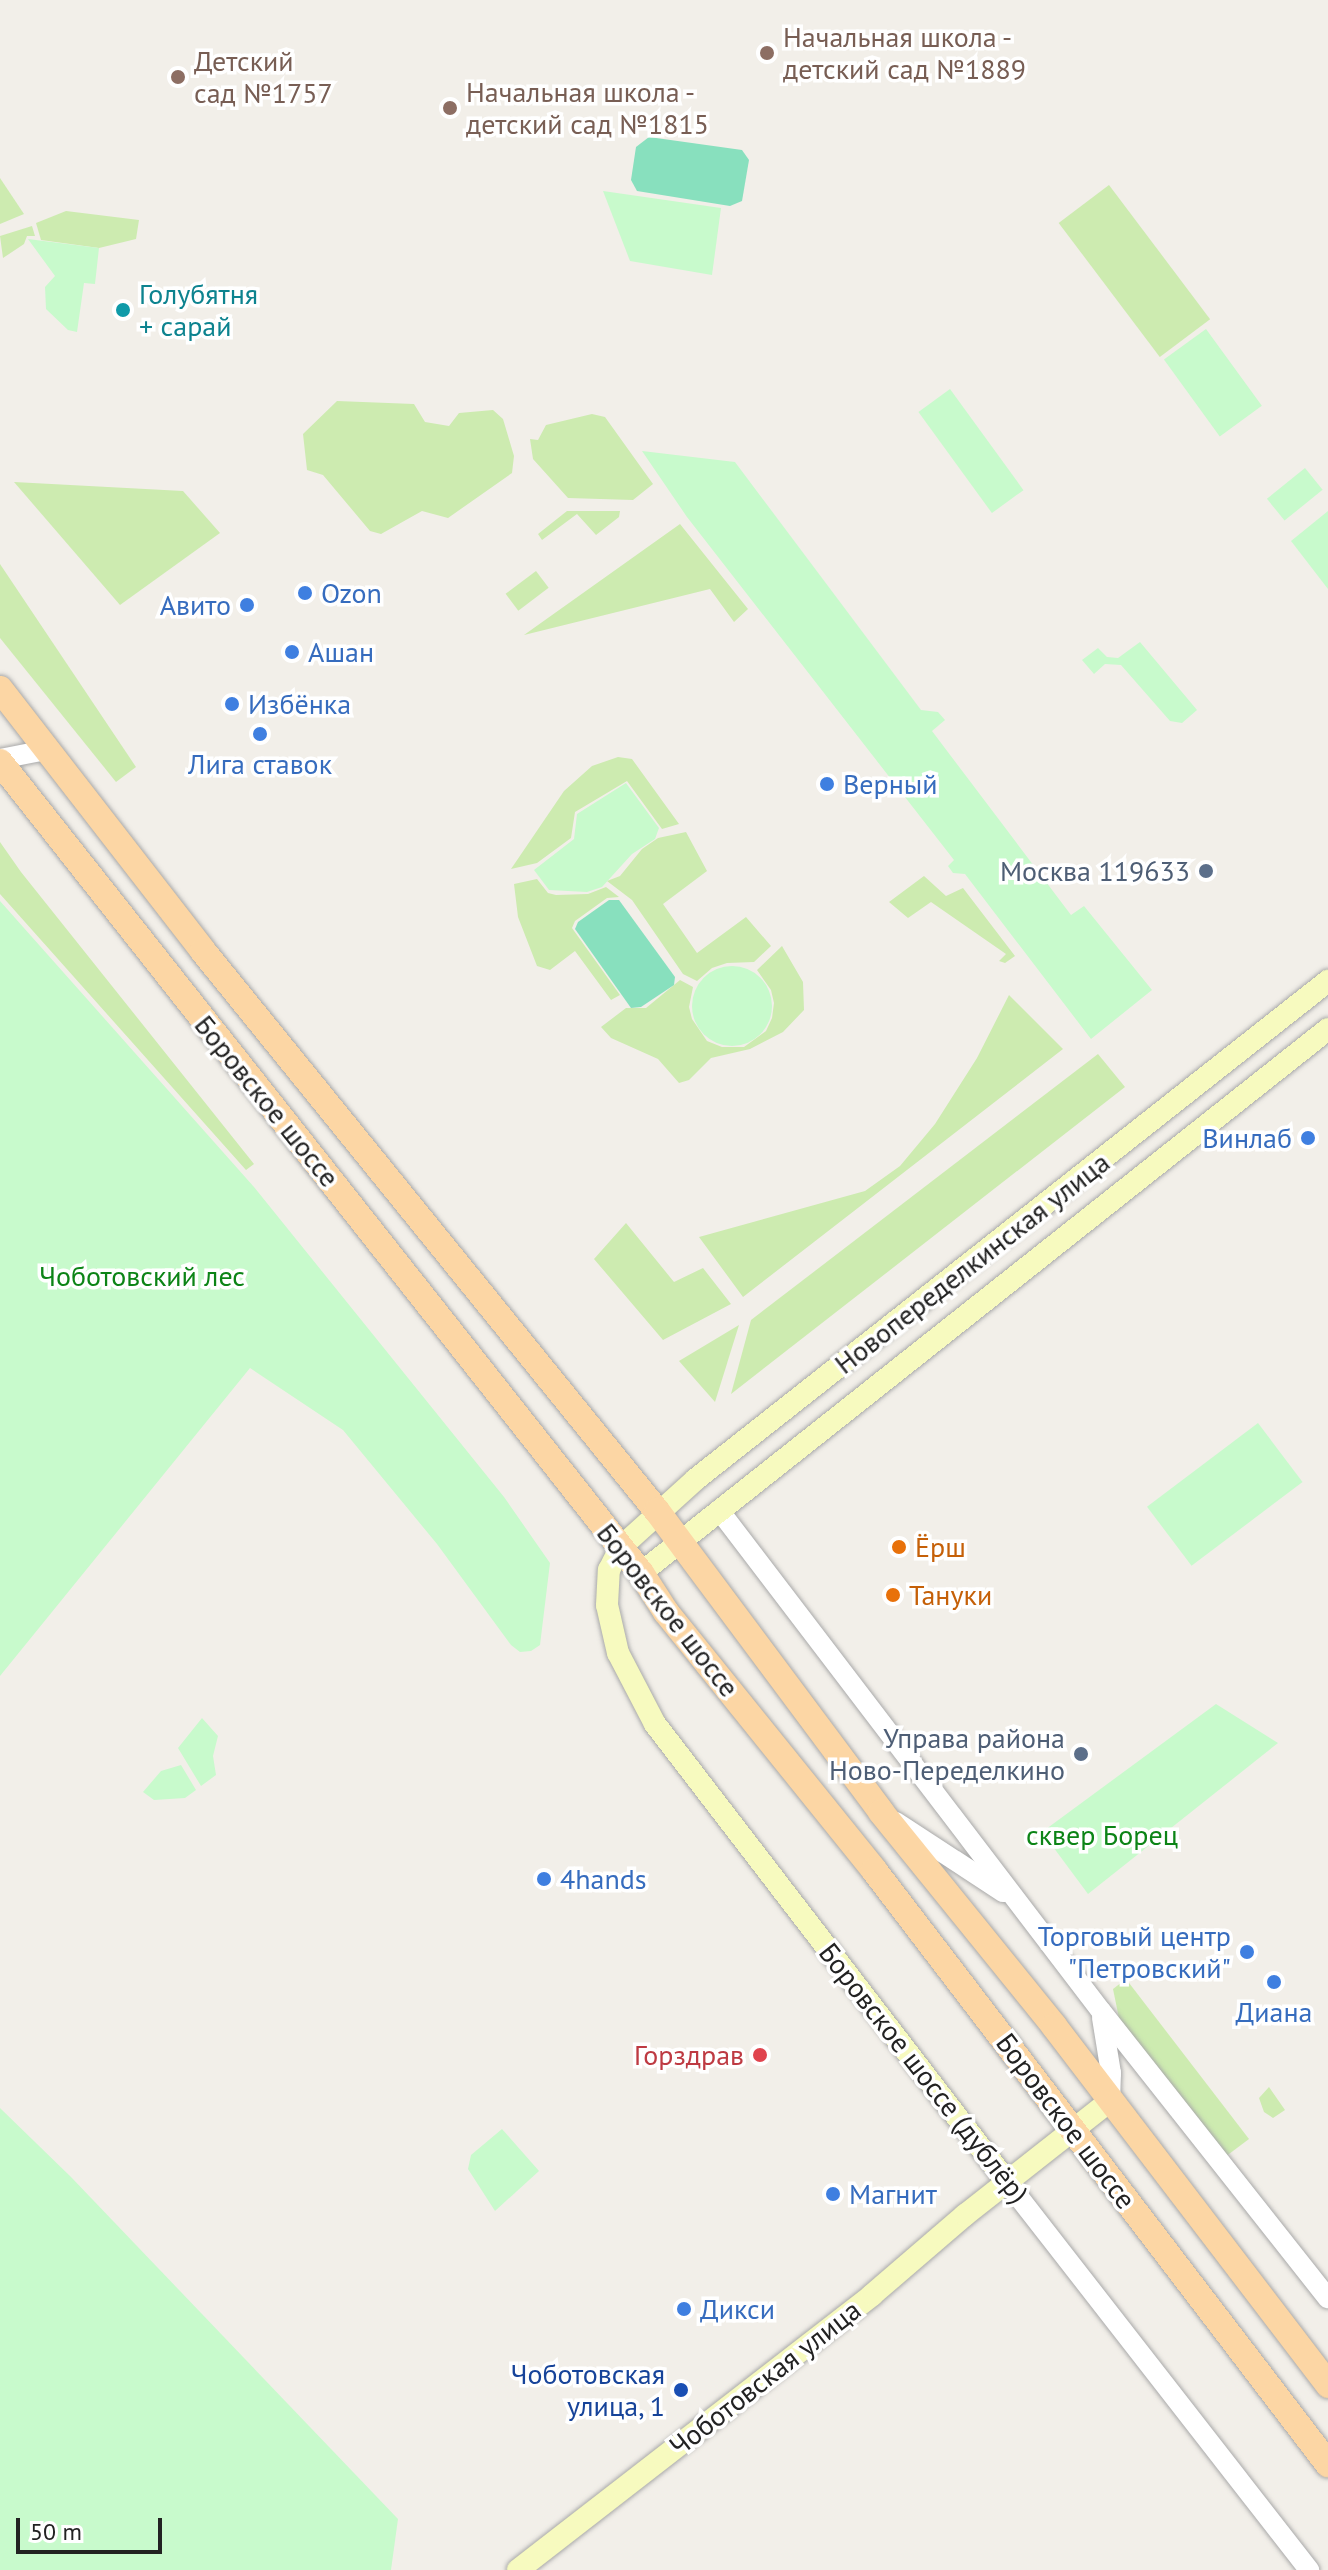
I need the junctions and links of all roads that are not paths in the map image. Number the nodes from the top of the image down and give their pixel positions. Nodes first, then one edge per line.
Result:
1 (0, 689) edge
2 (46, 750) junction
3 (0, 761) edge
4 (1328, 981) edge
5 (1328, 1029) edge
6 (719, 1510) junction
7 (657, 1511) junction
8 (678, 1541) junction
9 (620, 1548) junction
10 (641, 1573) junction
11 (881, 1812) junction
12 (1016, 1901) junction
13 (1101, 2011) junction
14 (1110, 2101) junction
15 (1072, 2130) junction
16 (1007, 2182) junction
17 (1328, 2298) edge
18 (1328, 2385) edge
19 (1328, 2464) edge
20 (518, 2570) edge
21 (1309, 2570) edge

1 - 2 main road, Боровское шоссе
2 - 3 street
2 - 7 main road, Боровское шоссе
3 - 9 main road, Боровское шоссе
4 - 7 main road, Новопеределкинская улица
5 - 6 main road, Новопеределкинская улица
6 - 8 main road, Новопеределкинская улица
6 - 12 street
7 - 8 main road, Боровское шоссе
7 - 9 main road, Новопеределкинская улица
8 - 10 main road, Новопеределкинская улица
8 - 11 main road, Боровское шоссе
9 - 10 main road, Боровское шоссе
9 - 16 main road, Боровское шоссе (дублёр)
10 - 15 main road, Боровское шоссе
11 - 12 street
11 - 14 main road, Боровское шоссе
12 - 13 street
13 - 14 street
13 - 17 street
14 - 15 main road, Чоботовская улица
14 - 18 main road, Боровское шоссе
15 - 16 main road, Чоботовская улица
15 - 19 main road, Боровское шоссе
16 - 20 main road, Чоботовская улица
16 - 21 street, Боровское шоссе (дублёр)

